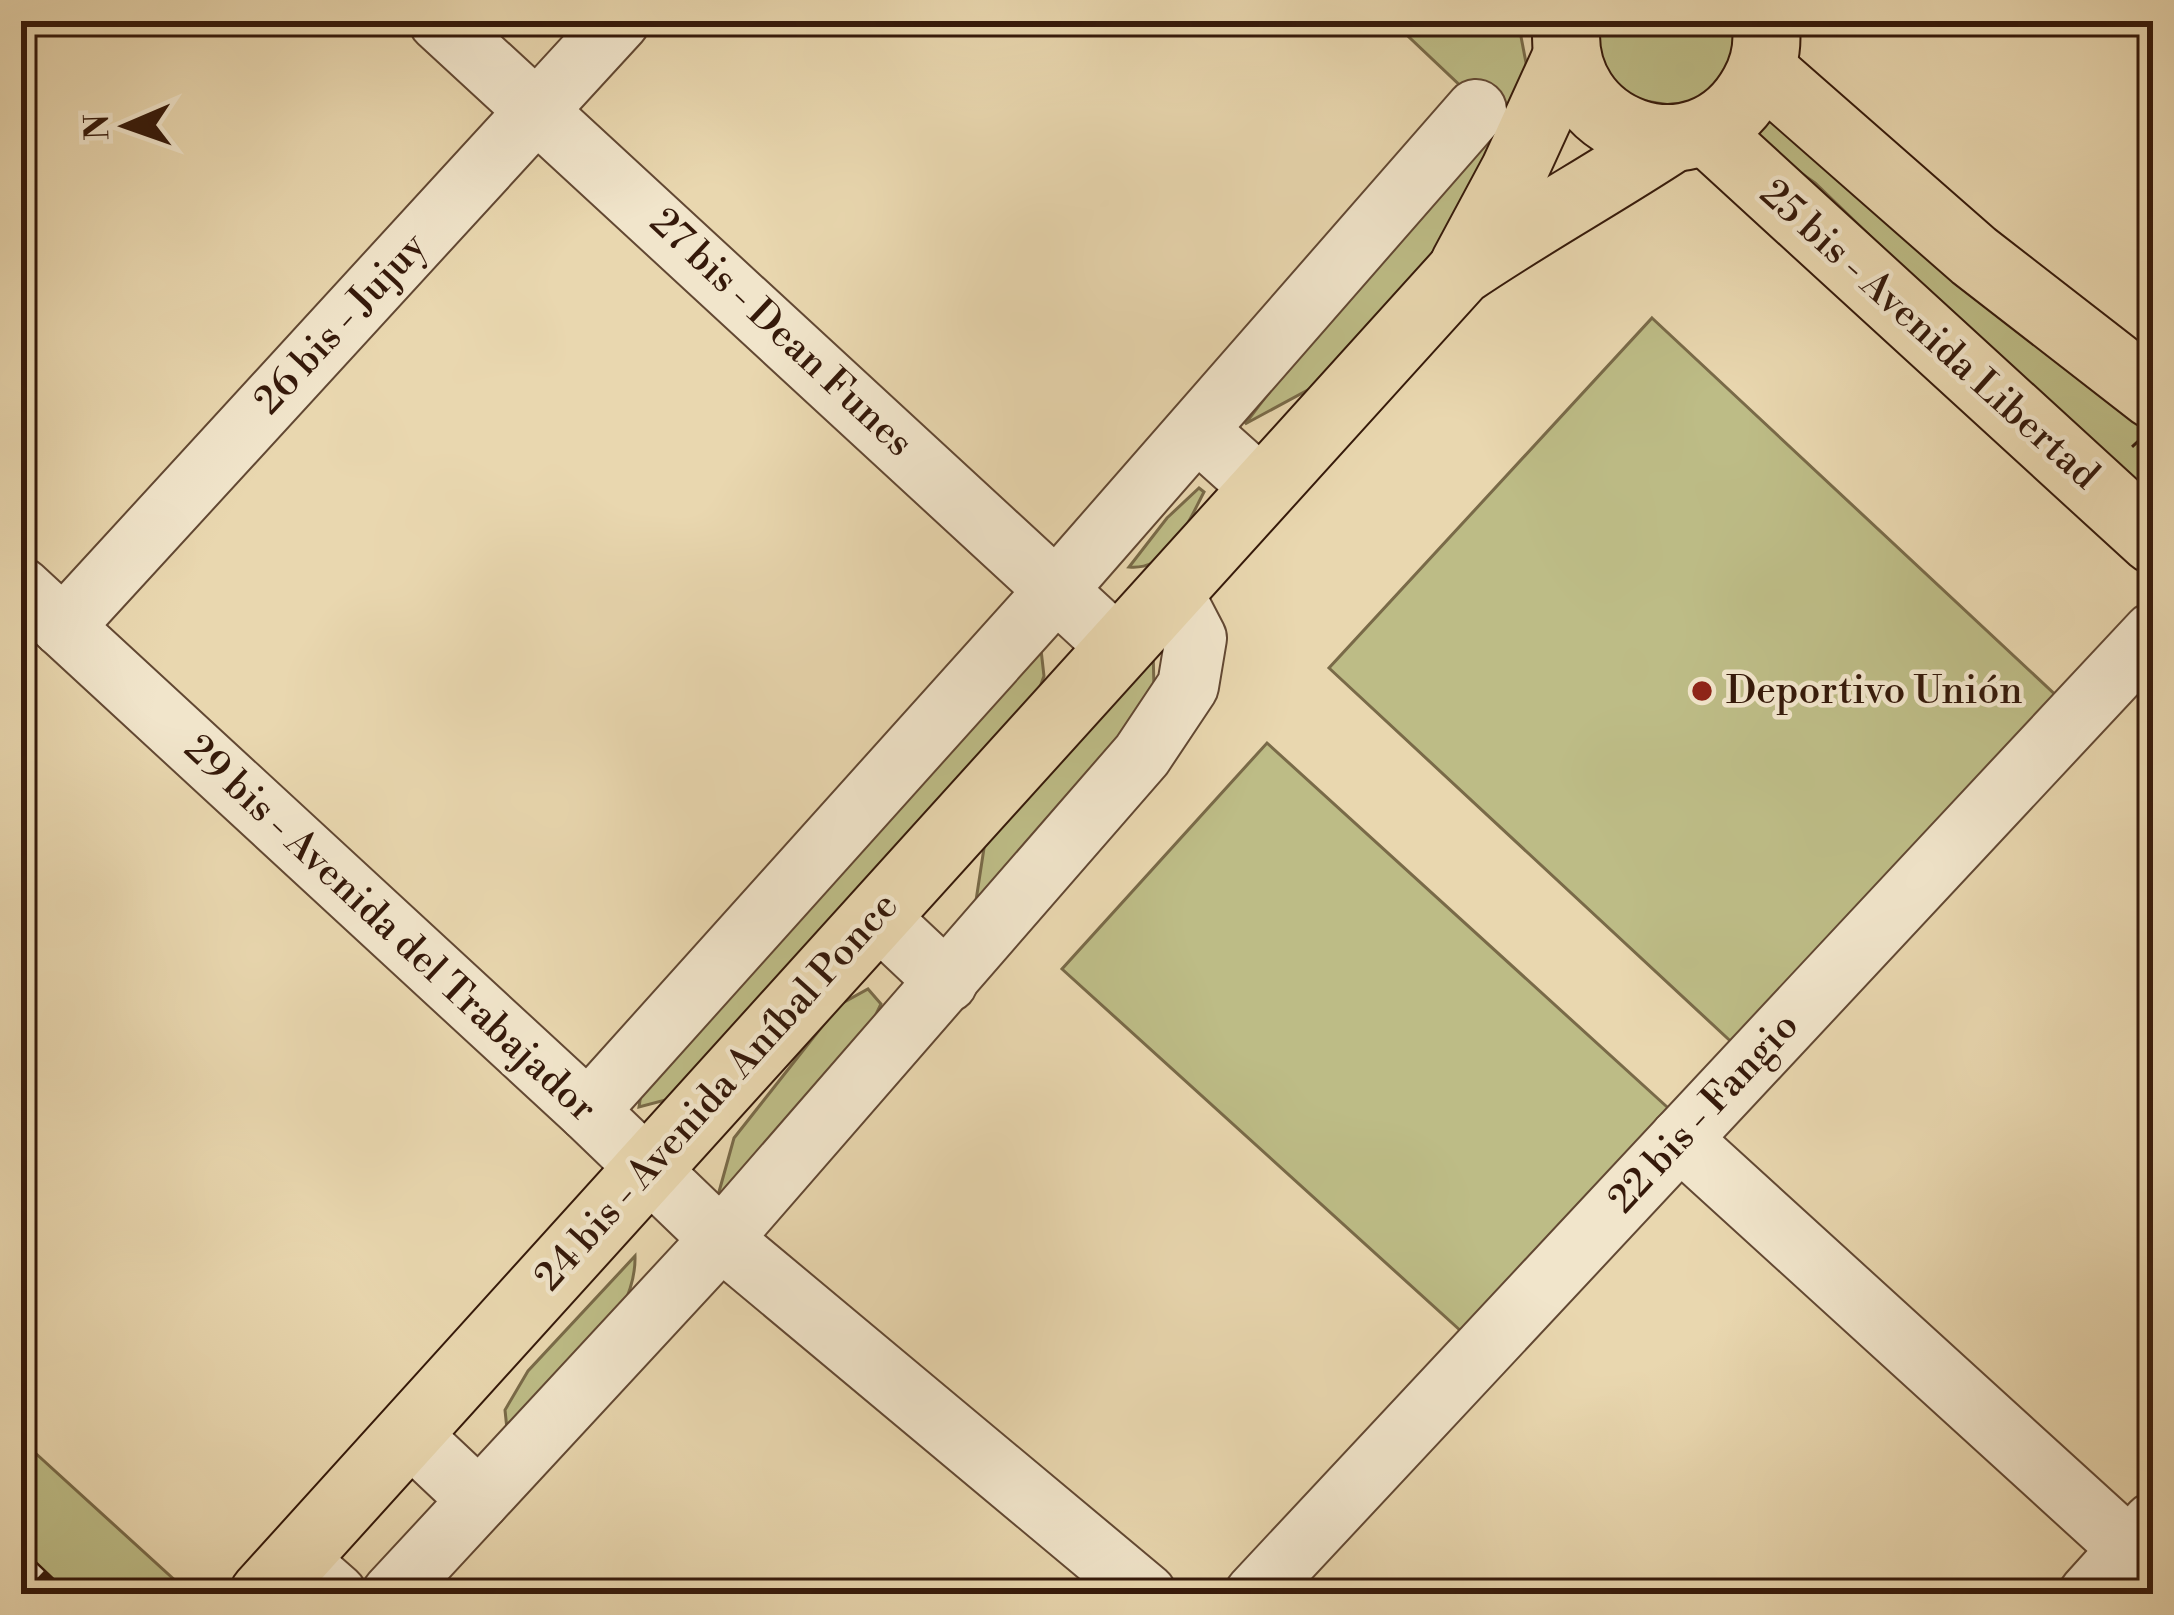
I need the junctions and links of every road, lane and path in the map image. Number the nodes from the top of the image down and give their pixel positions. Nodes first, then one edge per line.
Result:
1 (440, 21) edge
2 (619, 21) edge
3 (1565, 31) edge
4 (1766, 37) edge
5 (538, 110) junction
6 (1476, 110) dead end
7 (1689, 135) junction
8 (1460, 272) junction
9 (2153, 395) edge
10 (1197, 430) junction
11 (1264, 490) junction
12 (2153, 540) edge
13 (1058, 588) junction
14 (1171, 590) junction
15 (42, 608) edge
16 (2153, 633) edge
17 (1120, 649) junction
18 (878, 917) junction
19 (946, 982) junction
20 (588, 1111) junction
21 (1680, 1139) junction
22 (646, 1170) junction
23 (721, 1239) junction
24 (408, 1433) junction
25 (479, 1500) junction
26 (2141, 1536) edge
27 (298, 1582) edge
28 (392, 1594) edge
29 (1145, 1594) edge
30 (1255, 1594) edge
31 (2089, 1594) edge

1 - 5 street, 27 bis - Dean Funes
2 - 5 street, 26 bis - Jujuy
3 - 7 main road
3 - 8 main road, 24 bis - Avenida Aníbal Ponce
4 - 7 main road, 24 bis - Avenida Aníbal Ponce
4 - 9 main road
5 - 13 street, 27 bis - Dean Funes
5 - 15 street, 26 bis - Jujuy
6 - 10 street
7 - 8 main road, 24 bis - Avenida Aníbal Ponce
7 - 12 main road, 25 bis - Avenida Libertad
8 - 11 main road, 24 bis - Avenida Aníbal Ponce
10 - 11 street
10 - 13 street
11 - 14 main road, 24 bis - Avenida Aníbal Ponce
13 - 17 street, 27 bis - Dean Funes
13 - 20 street
14 - 17 main road, 24 bis - Avenida Aníbal Ponce
14 - 19 street
15 - 20 street, 29 bis - Avenida del Trabajador
16 - 21 street, 22 bis - Fangio
17 - 18 main road, 24 bis - Avenida Aníbal Ponce
18 - 19 street
18 - 22 main road, 24 bis - Avenida Aníbal Ponce
19 - 23 street
20 - 22 street, 29 bis - Avenida del Trabajador
21 - 26 street
21 - 30 street, 22 bis - Fangio
22 - 23 street, 29 bis - Avenida del Trabajador
22 - 24 main road, 24 bis - Avenida Aníbal Ponce
23 - 25 street
23 - 29 street, 29 bis - Avenida del Trabajador
24 - 25 street
24 - 27 main road, 24 bis - Avenida Aníbal Ponce
25 - 28 street
26 - 31 street

